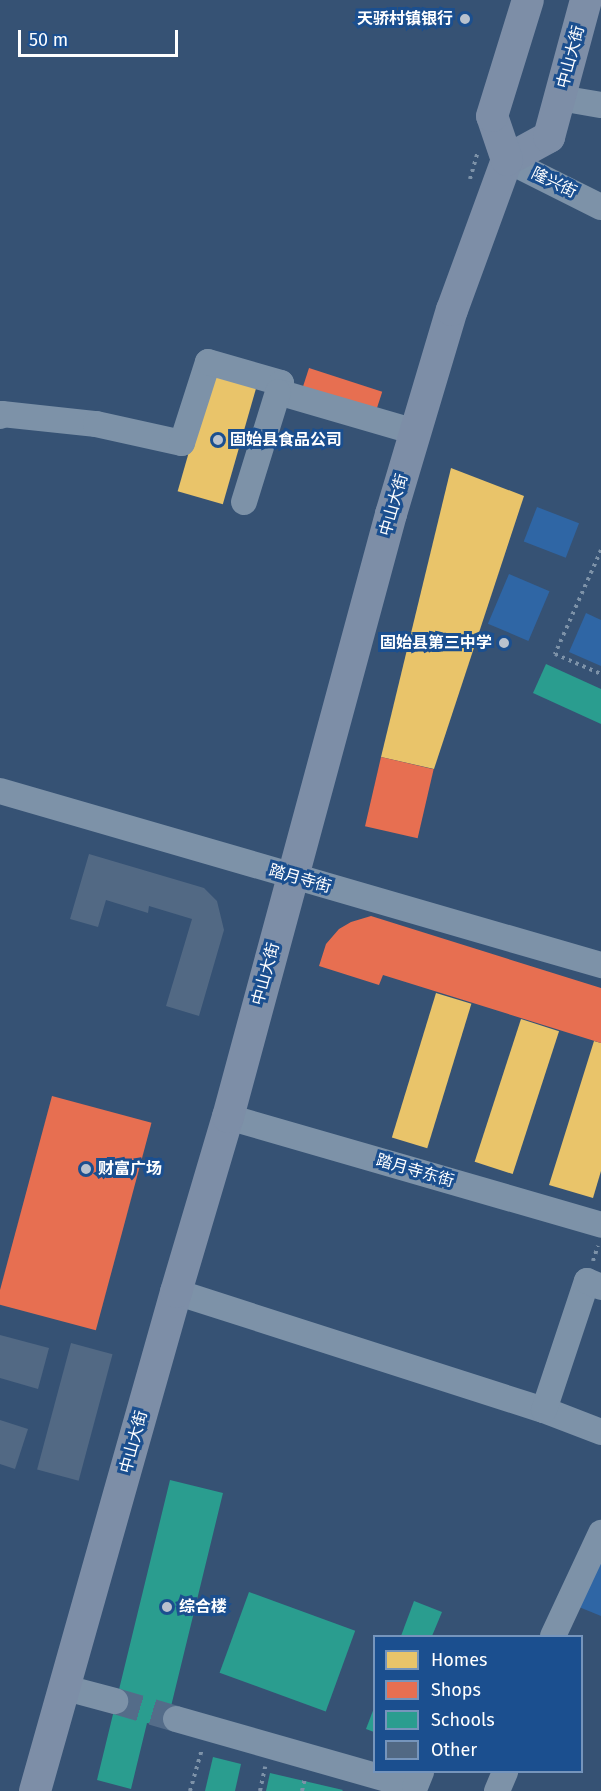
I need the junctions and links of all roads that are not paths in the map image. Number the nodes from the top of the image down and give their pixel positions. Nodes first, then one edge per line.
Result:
1 (528, 0) edge
2 (586, 0) edge
3 (560, 98) junction
4 (601, 105) edge
5 (507, 160) junction
6 (601, 207) edge
7 (278, 392) junction
8 (0, 416) edge
9 (416, 432) junction
10 (244, 502) dead end
11 (0, 792) edge
12 (291, 877) junction
13 (601, 965) edge
14 (228, 1118) junction
15 (601, 1225) edge
16 (601, 1287) edge
17 (176, 1292) junction
18 (544, 1410) junction
19 (601, 1432) edge
20 (601, 1533) edge
21 (554, 1635) edge
22 (66, 1688) junction
23 (115, 1701) tunnel mouth
24 (176, 1719) tunnel mouth
25 (421, 1773) edge
26 (505, 1773) edge
27 (35, 1791) edge
28 (496, 1791) edge

1 - 5 main road
2 - 3 main road, 中山大街
3 - 4 street
3 - 5 main road, 中山大街
5 - 6 street, 隆兴街
5 - 9 main road, 中山大街
7 - 8 street
7 - 9 street
7 - 10 street
9 - 12 main road, 中山大街
11 - 12 street, 踏月寺街
12 - 13 street, 踏月寺街
12 - 14 main road, 中山大街
14 - 15 street, 踏月寺东街
14 - 17 main road, 中山大街
16 - 18 street
17 - 18 street
17 - 22 main road, 中山大街
18 - 19 street
20 - 21 street
22 - 23 street
22 - 27 main road, 中山大街
24 - 25 street
26 - 28 street

